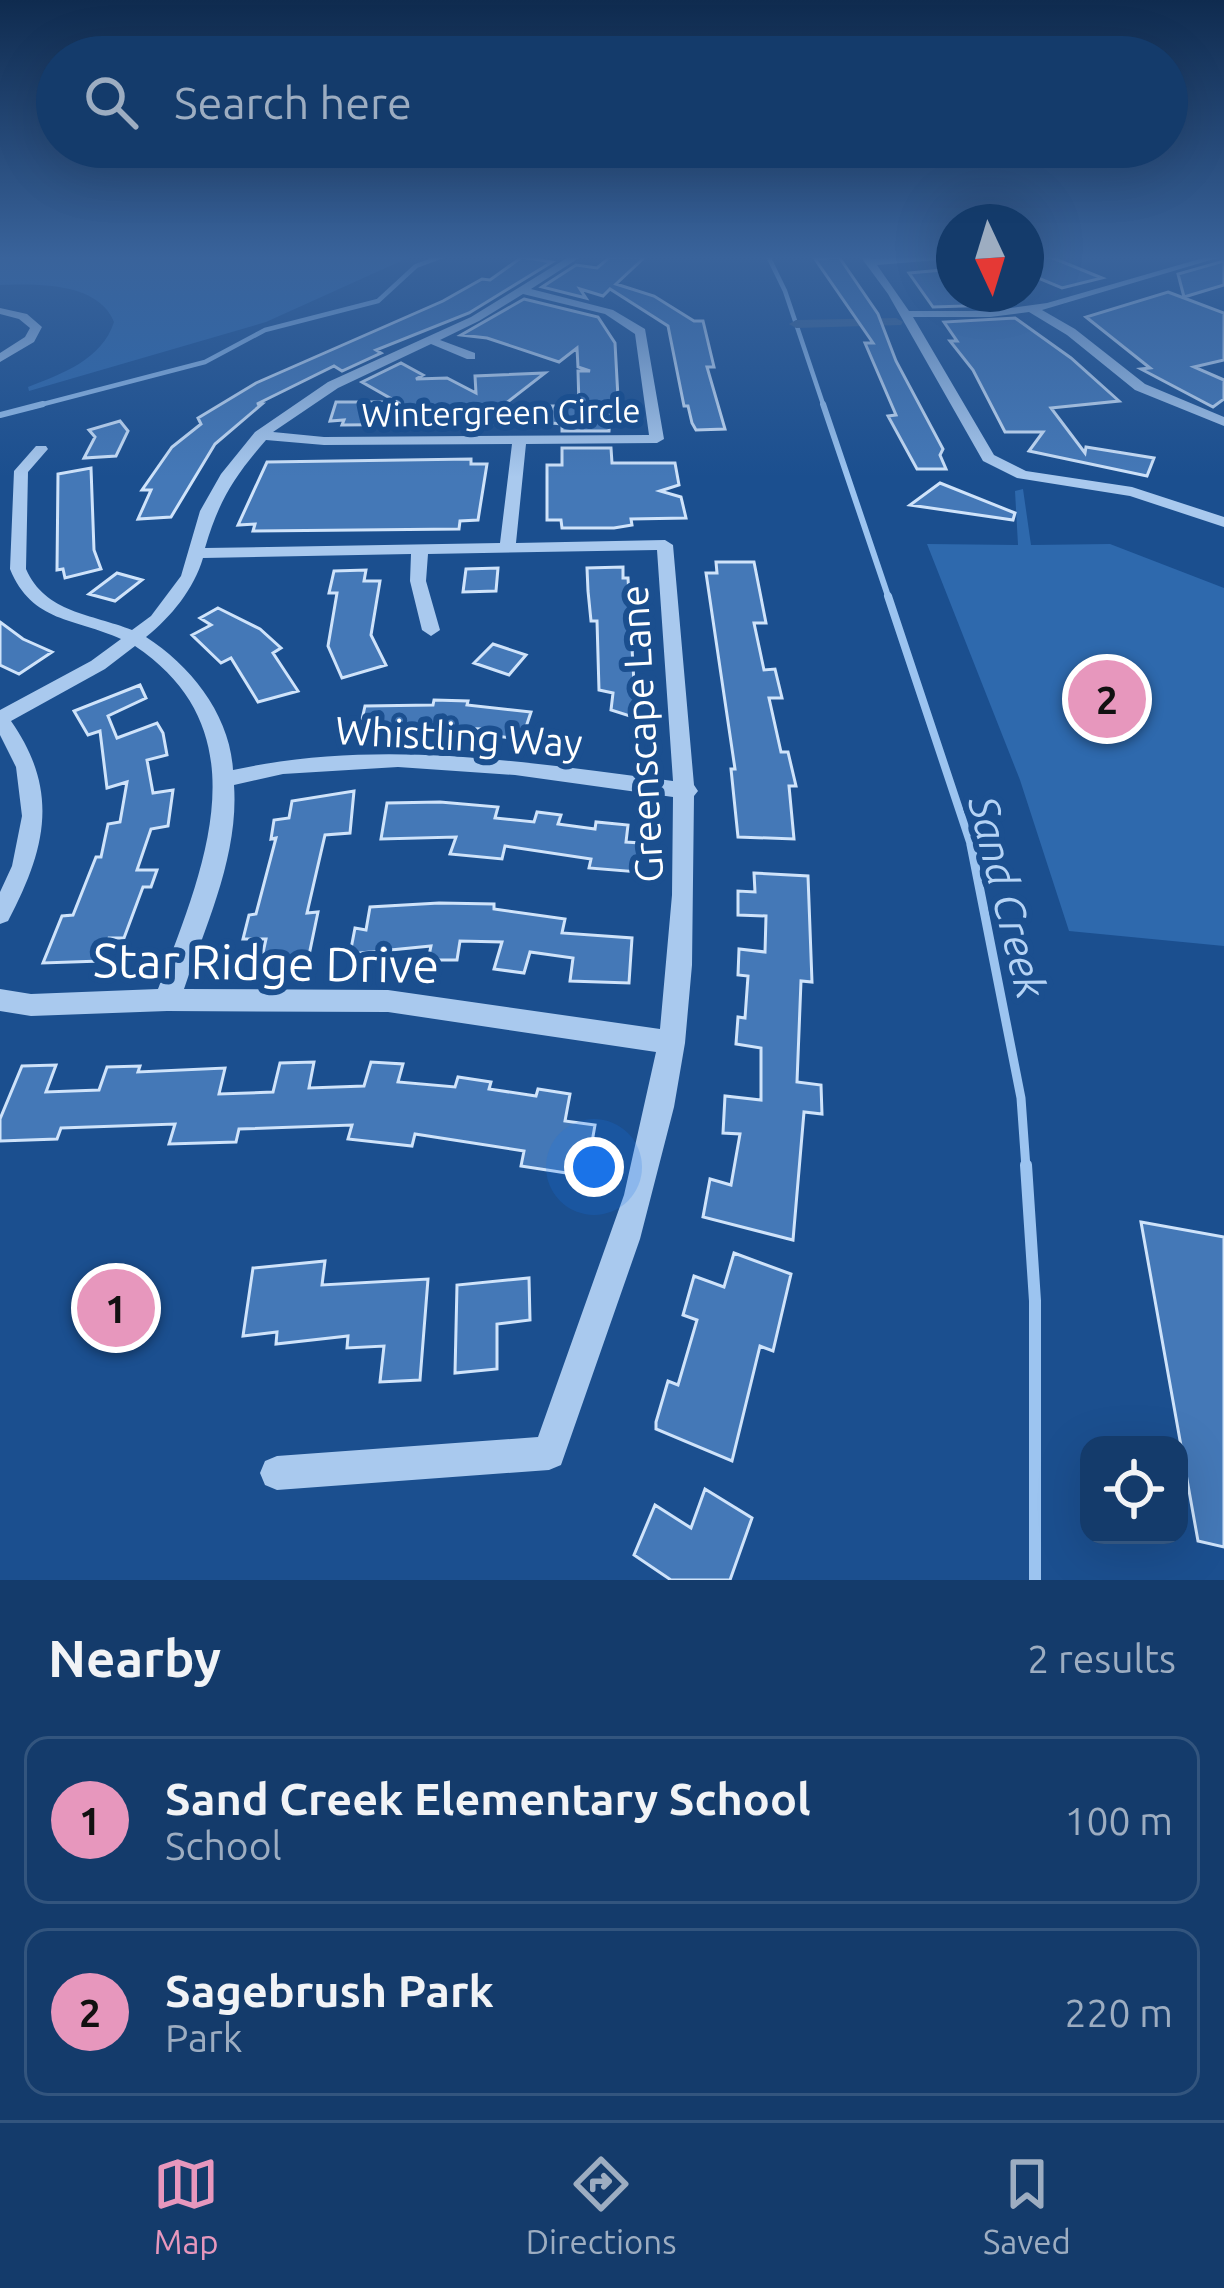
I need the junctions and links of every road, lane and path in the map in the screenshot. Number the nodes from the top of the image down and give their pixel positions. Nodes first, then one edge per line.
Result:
1 (34, 330) edge
2 (451, 330) edge
3 (637, 330) edge
4 (914, 330) edge
5 (1066, 330) edge
6 (431, 340) junction
7 (471, 356) dead end
8 (0, 358) edge
9 (1224, 422) edge
10 (260, 435) junction
11 (519, 440) junction
12 (41, 449) dead end
13 (1224, 522) edge
14 (508, 547) junction
15 (421, 548) junction
16 (199, 553) junction
17 (431, 630) dead end
18 (136, 639) junction
19 (0, 719) edge
20 (227, 779) junction
21 (687, 791) junction
22 (0, 914) edge
23 (0, 1000) edge
24 (166, 1000) junction
25 (672, 1043) junction
26 (278, 1474) dead end

1 - 8 street
2 - 6 street
3 - 11 street, Wintergreen Circle
4 - 13 street
5 - 9 street
6 - 7 street
6 - 10 street
10 - 11 street, Wintergreen Circle
10 - 16 street
11 - 14 street
12 - 18 street
14 - 15 street, Greenscape Lane
14 - 21 street, Greenscape Lane
15 - 16 street, Greenscape Lane
15 - 17 street
16 - 18 street
18 - 19 street
18 - 20 street
19 - 22 street
20 - 21 street, Whistling Way
20 - 24 street
21 - 25 street, Greenscape Lane
23 - 24 street, Star Ridge Drive
24 - 25 street, Star Ridge Drive
25 - 26 street, Greenscape Lane

